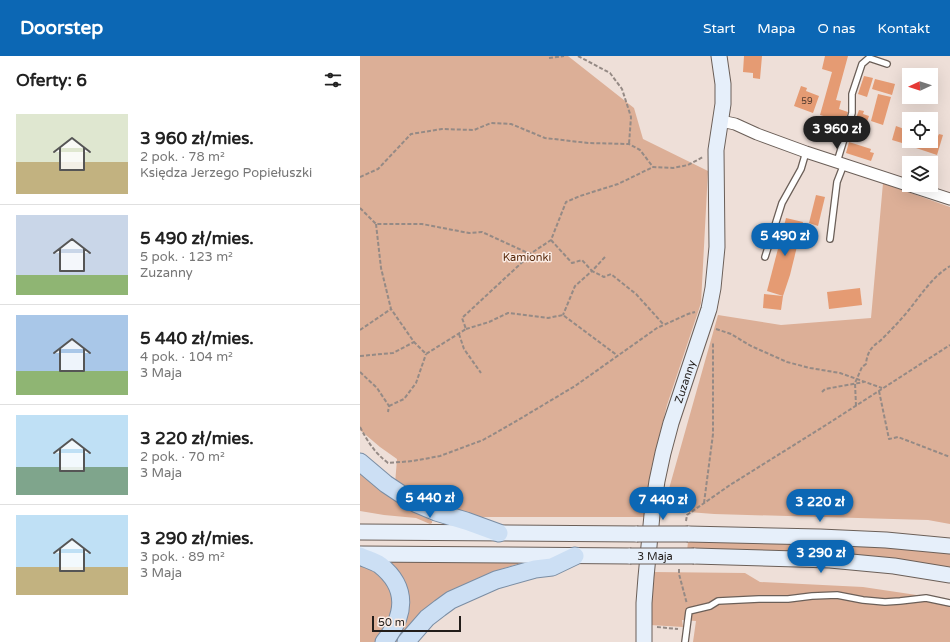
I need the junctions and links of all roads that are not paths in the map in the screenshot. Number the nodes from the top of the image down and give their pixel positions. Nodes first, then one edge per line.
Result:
1 (719, 56) edge
2 (887, 64) dead end
3 (721, 121) junction
4 (806, 152) junction
5 (841, 163) junction
6 (950, 199) edge
7 (830, 239) dead end
8 (765, 258) dead end
9 (360, 462) edge
10 (360, 532) edge
11 (499, 533) junction
12 (950, 546) edge
13 (360, 555) edge
14 (576, 556) junction
15 (950, 575) edge
16 (950, 603) edge
17 (644, 636) edge
18 (384, 642) edge
19 (406, 642) edge
20 (685, 642) edge

1 - 3 main road, Zuzanny
2 - 5 lane
3 - 4 street
3 - 17 main road, Zuzanny
4 - 5 street
4 - 8 lane
5 - 6 street
5 - 7 lane
9 - 11 main road
10 - 11 main road, 3 Maja
11 - 12 main road, 3 Maja, bridge
13 - 14 main road, 3 Maja
13 - 18 main road
14 - 15 main road, 3 Maja, bridge
14 - 19 main road
16 - 20 lane

